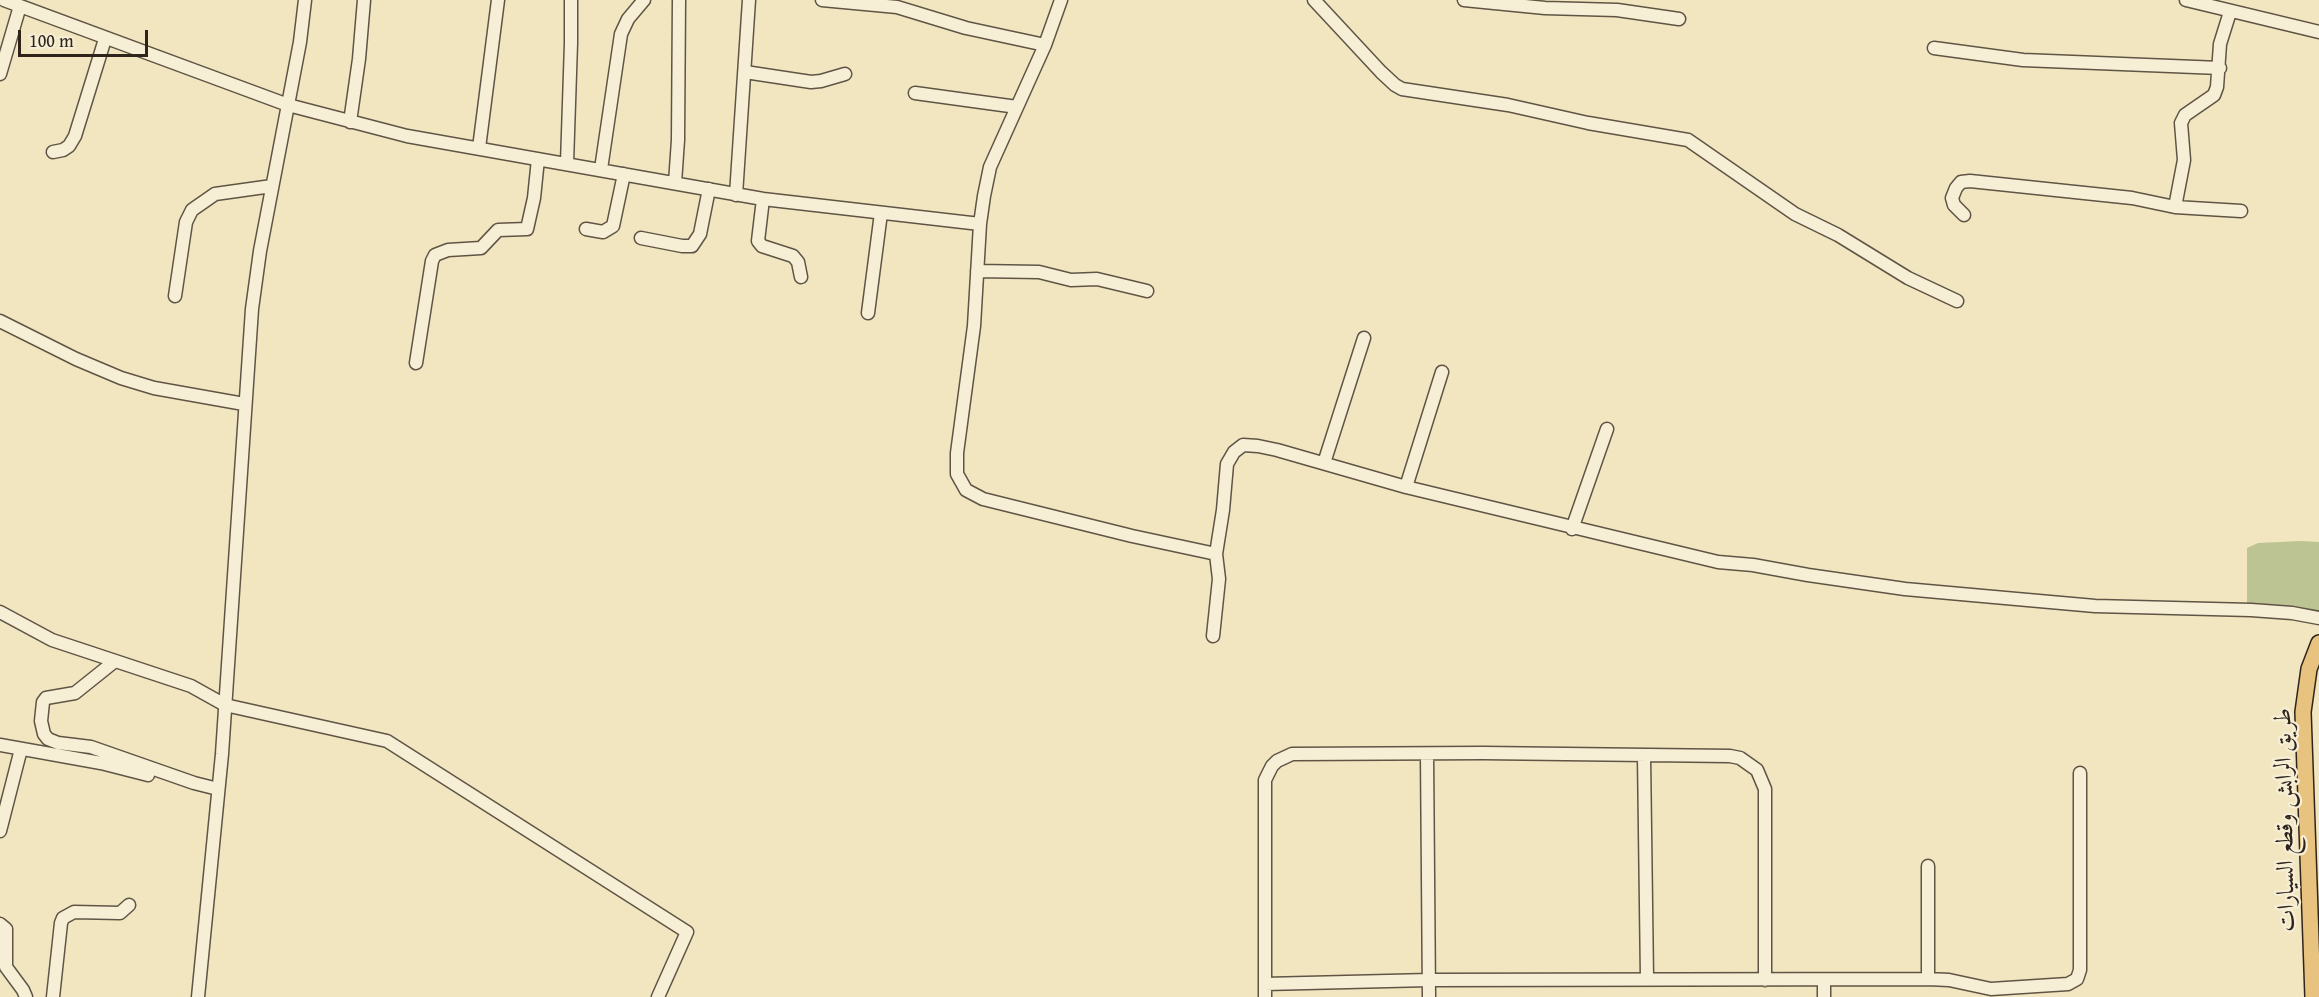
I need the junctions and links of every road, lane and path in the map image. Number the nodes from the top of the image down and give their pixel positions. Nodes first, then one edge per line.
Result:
1 (4, 0) edge
2 (305, 0) edge
3 (364, 0) edge
4 (498, 0) edge
5 (571, 0) edge
6 (644, 0) edge
7 (679, 0) edge
8 (750, 0) edge
9 (822, 0) edge
10 (1061, 0) edge
11 (1314, 0) edge
12 (1464, 0) edge
13 (2186, 0) edge
14 (2205, 3) edge
15 (20, 6) junction
16 (2230, 12) junction
17 (1679, 19) dead end
18 (2319, 32) edge
19 (105, 39) junction
20 (1045, 45) junction
21 (1934, 48) dead end
22 (2220, 68) junction
23 (745, 72) junction
24 (0, 74) edge
25 (845, 74) dead end
26 (915, 93) dead end
27 (288, 105) junction
28 (1017, 107) junction
29 (350, 122) junction
30 (479, 148) junction
31 (52, 152) dead end
32 (538, 159) junction
33 (567, 163) junction
34 (601, 169) junction
35 (624, 174) junction
36 (675, 183) junction
37 (272, 186) junction
38 (709, 189) junction
39 (736, 195) junction
40 (763, 199) junction
41 (2175, 207) junction
42 (2241, 212) dead end
43 (881, 213) junction
44 (1964, 215) dead end
45 (980, 224) junction
46 (586, 230) dead end
47 (641, 238) dead end
48 (977, 271) junction
49 (801, 277) dead end
50 (1147, 291) dead end
51 (175, 296) dead end
52 (1957, 301) dead end
53 (868, 313) dead end
54 (0, 321) edge
55 (1364, 338) dead end
56 (416, 363) dead end
57 (1442, 372) dead end
58 (244, 404) junction
59 (1606, 429) dead end
60 (1324, 463) junction
61 (1406, 488) junction
62 (1572, 529) junction
63 (1216, 554) junction
64 (0, 612) edge
65 (2319, 618) edge
66 (1213, 636) dead end
67 (2319, 643) edge
68 (115, 661) junction
69 (225, 705) junction
70 (0, 745) edge
71 (21, 749) junction
72 (1427, 754) junction
73 (1644, 756) junction
74 (2080, 774) dead end
75 (218, 793) junction
76 (0, 831) edge
77 (1928, 866) dead end
78 (129, 905) dead end
79 (0, 924) edge
80 (1647, 979) junction
81 (1928, 979) junction
82 (1429, 980) junction
83 (1766, 980) junction
84 (1824, 980) junction
85 (1265, 991) edge
86 (26, 997) edge
87 (52, 997) edge
88 (198, 997) edge
89 (658, 997) edge
90 (1429, 997) edge
91 (1824, 997) edge
92 (2313, 997) edge

1 - 15 street
2 - 27 street
3 - 29 street
4 - 30 street
5 - 33 street
6 - 34 street
7 - 36 street
8 - 23 street
9 - 20 street
10 - 20 street
11 - 52 street
12 - 17 street
13 - 14 street
14 - 16 street
15 - 19 street
15 - 24 street
16 - 18 street
16 - 22 street
19 - 27 street
19 - 31 street
20 - 28 street
21 - 22 street
22 - 41 street
23 - 25 street
23 - 39 street
26 - 28 street
27 - 29 street
27 - 37 street
28 - 45 street
29 - 30 street
30 - 32 street
32 - 33 street
32 - 56 street
33 - 34 street
34 - 35 street
35 - 36 street
35 - 46 street
36 - 38 street
37 - 51 street
37 - 58 street
38 - 39 street
38 - 47 street
39 - 40 street
40 - 43 street
40 - 49 street
41 - 42 street
41 - 44 street
43 - 45 street
43 - 53 street
45 - 48 street
48 - 50 street
48 - 63 street
54 - 58 street
55 - 60 street
57 - 61 street
58 - 69 street
59 - 62 street
60 - 61 street
60 - 63 street
61 - 62 street
62 - 65 street
63 - 66 street
64 - 68 street
67 - 92 main road, طريق الرابش وقطع السيارات
68 - 69 street
68 - 75 street
69 - 75 street
69 - 89 street
70 - 71 street
71 - 75 street
71 - 76 street
72 - 73 street
72 - 82 street
72 - 85 street
73 - 80 street
73 - 83 street
74 - 81 street
75 - 88 street
77 - 81 street
78 - 87 street
79 - 86 street
80 - 82 street
80 - 83 street
81 - 84 street
82 - 85 street
82 - 90 street
83 - 84 street
84 - 91 street

